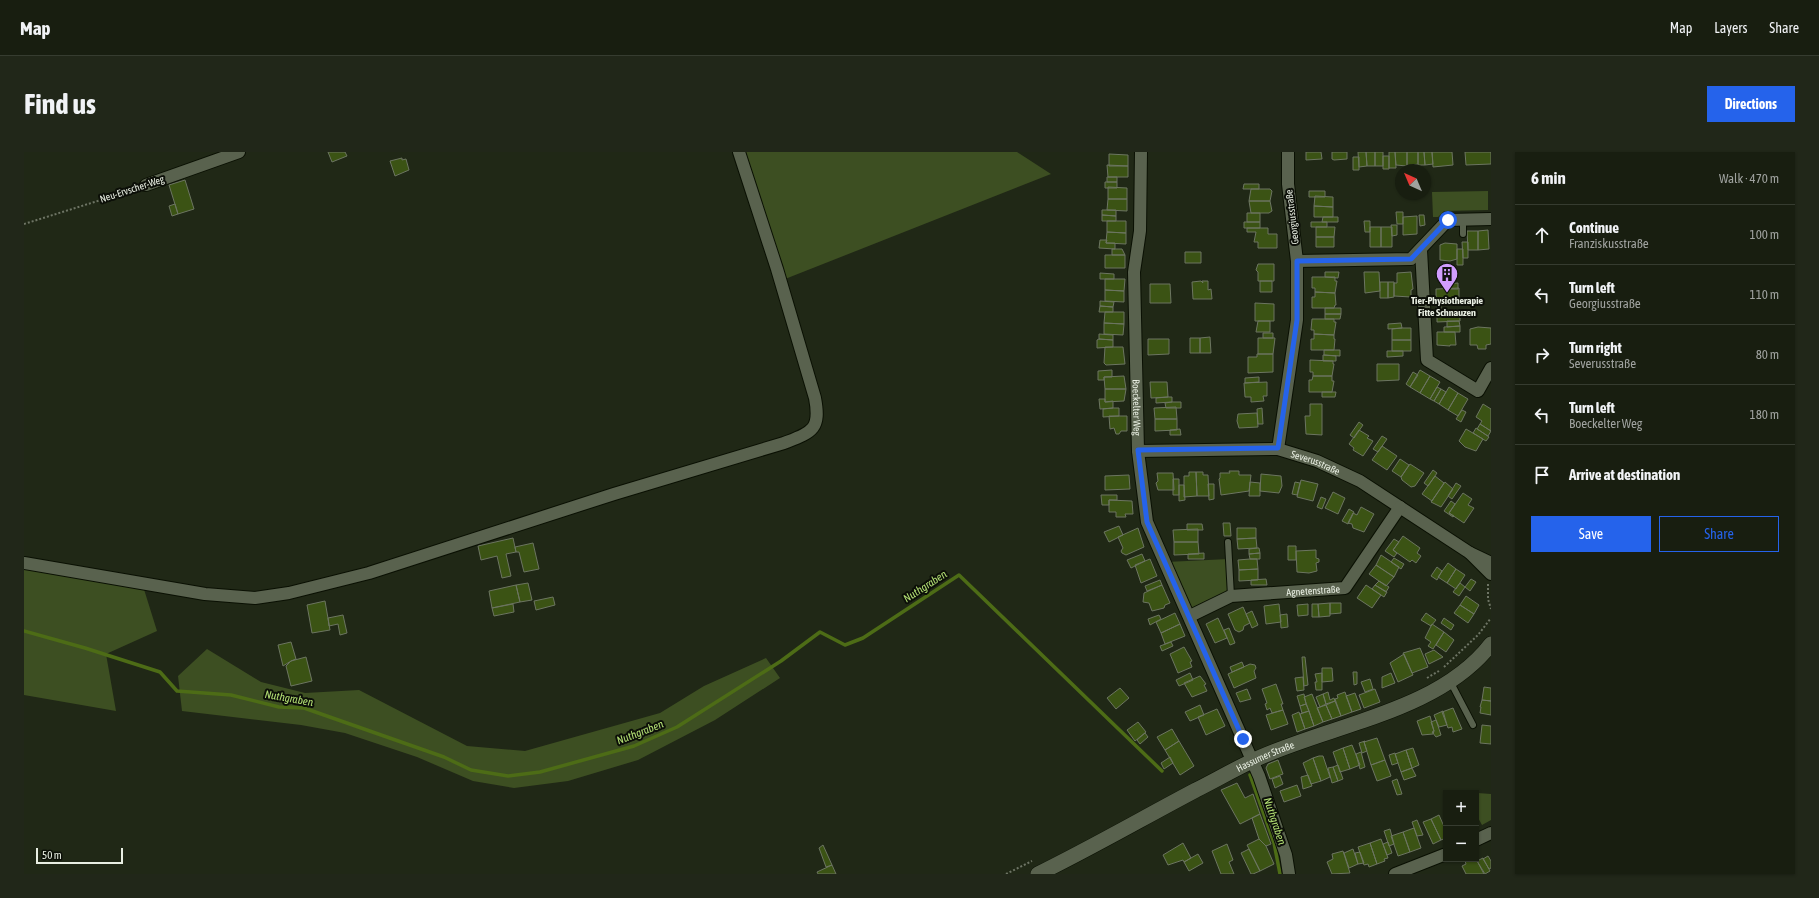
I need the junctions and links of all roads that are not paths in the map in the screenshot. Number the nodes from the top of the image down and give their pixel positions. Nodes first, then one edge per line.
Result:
1 (239, 152) edge
2 (740, 152) edge
3 (1141, 152) edge
4 (1288, 152) edge
5 (146, 185) road end
6 (1491, 219) edge
7 (1463, 220) junction
8 (1463, 234) dead end
9 (1420, 250) junction
10 (1297, 261) junction
11 (1491, 368) edge
12 (1278, 448) junction
13 (1138, 450) junction
14 (1400, 507) junction
15 (1228, 542) dead end
16 (1470, 553) junction
17 (24, 563) edge
18 (1491, 563) edge
19 (1490, 578) edge
20 (1231, 596) junction
21 (1190, 616) junction
22 (1491, 644) edge
23 (1450, 681) junction
24 (1473, 725) dead end
25 (1253, 760) junction
26 (1491, 833) edge
27 (1479, 839) edge
28 (1443, 855) edge
29 (1403, 873) edge
30 (1038, 874) edge
31 (1288, 874) edge

1 - 5 street, Neu-Ervscher-Weg
2 - 17 street
3 - 13 street, Boeckelter Weg
4 - 10 street, Georgiusstraße
6 - 7 street
7 - 8 lane
7 - 9 street
9 - 10 street
9 - 11 street
10 - 12 street, Georgiusstraße
12 - 13 street, Severusstraße
12 - 14 street, Severusstraße
13 - 21 street, Boeckelter Weg
14 - 16 street, Severusstraße
14 - 20 street, Agnetenstraße
15 - 20 lane
16 - 18 street, Severusstraße
16 - 19 street, Severusstraße
20 - 21 street, Agnetenstraße
21 - 25 street, Boeckelter Weg
22 - 23 street, Hassumer Straße
23 - 24 lane
23 - 25 street, Hassumer Straße
25 - 30 street, Hassumer Straße
25 - 31 street, Boeckelter Weg
26 - 27 street
28 - 29 street

